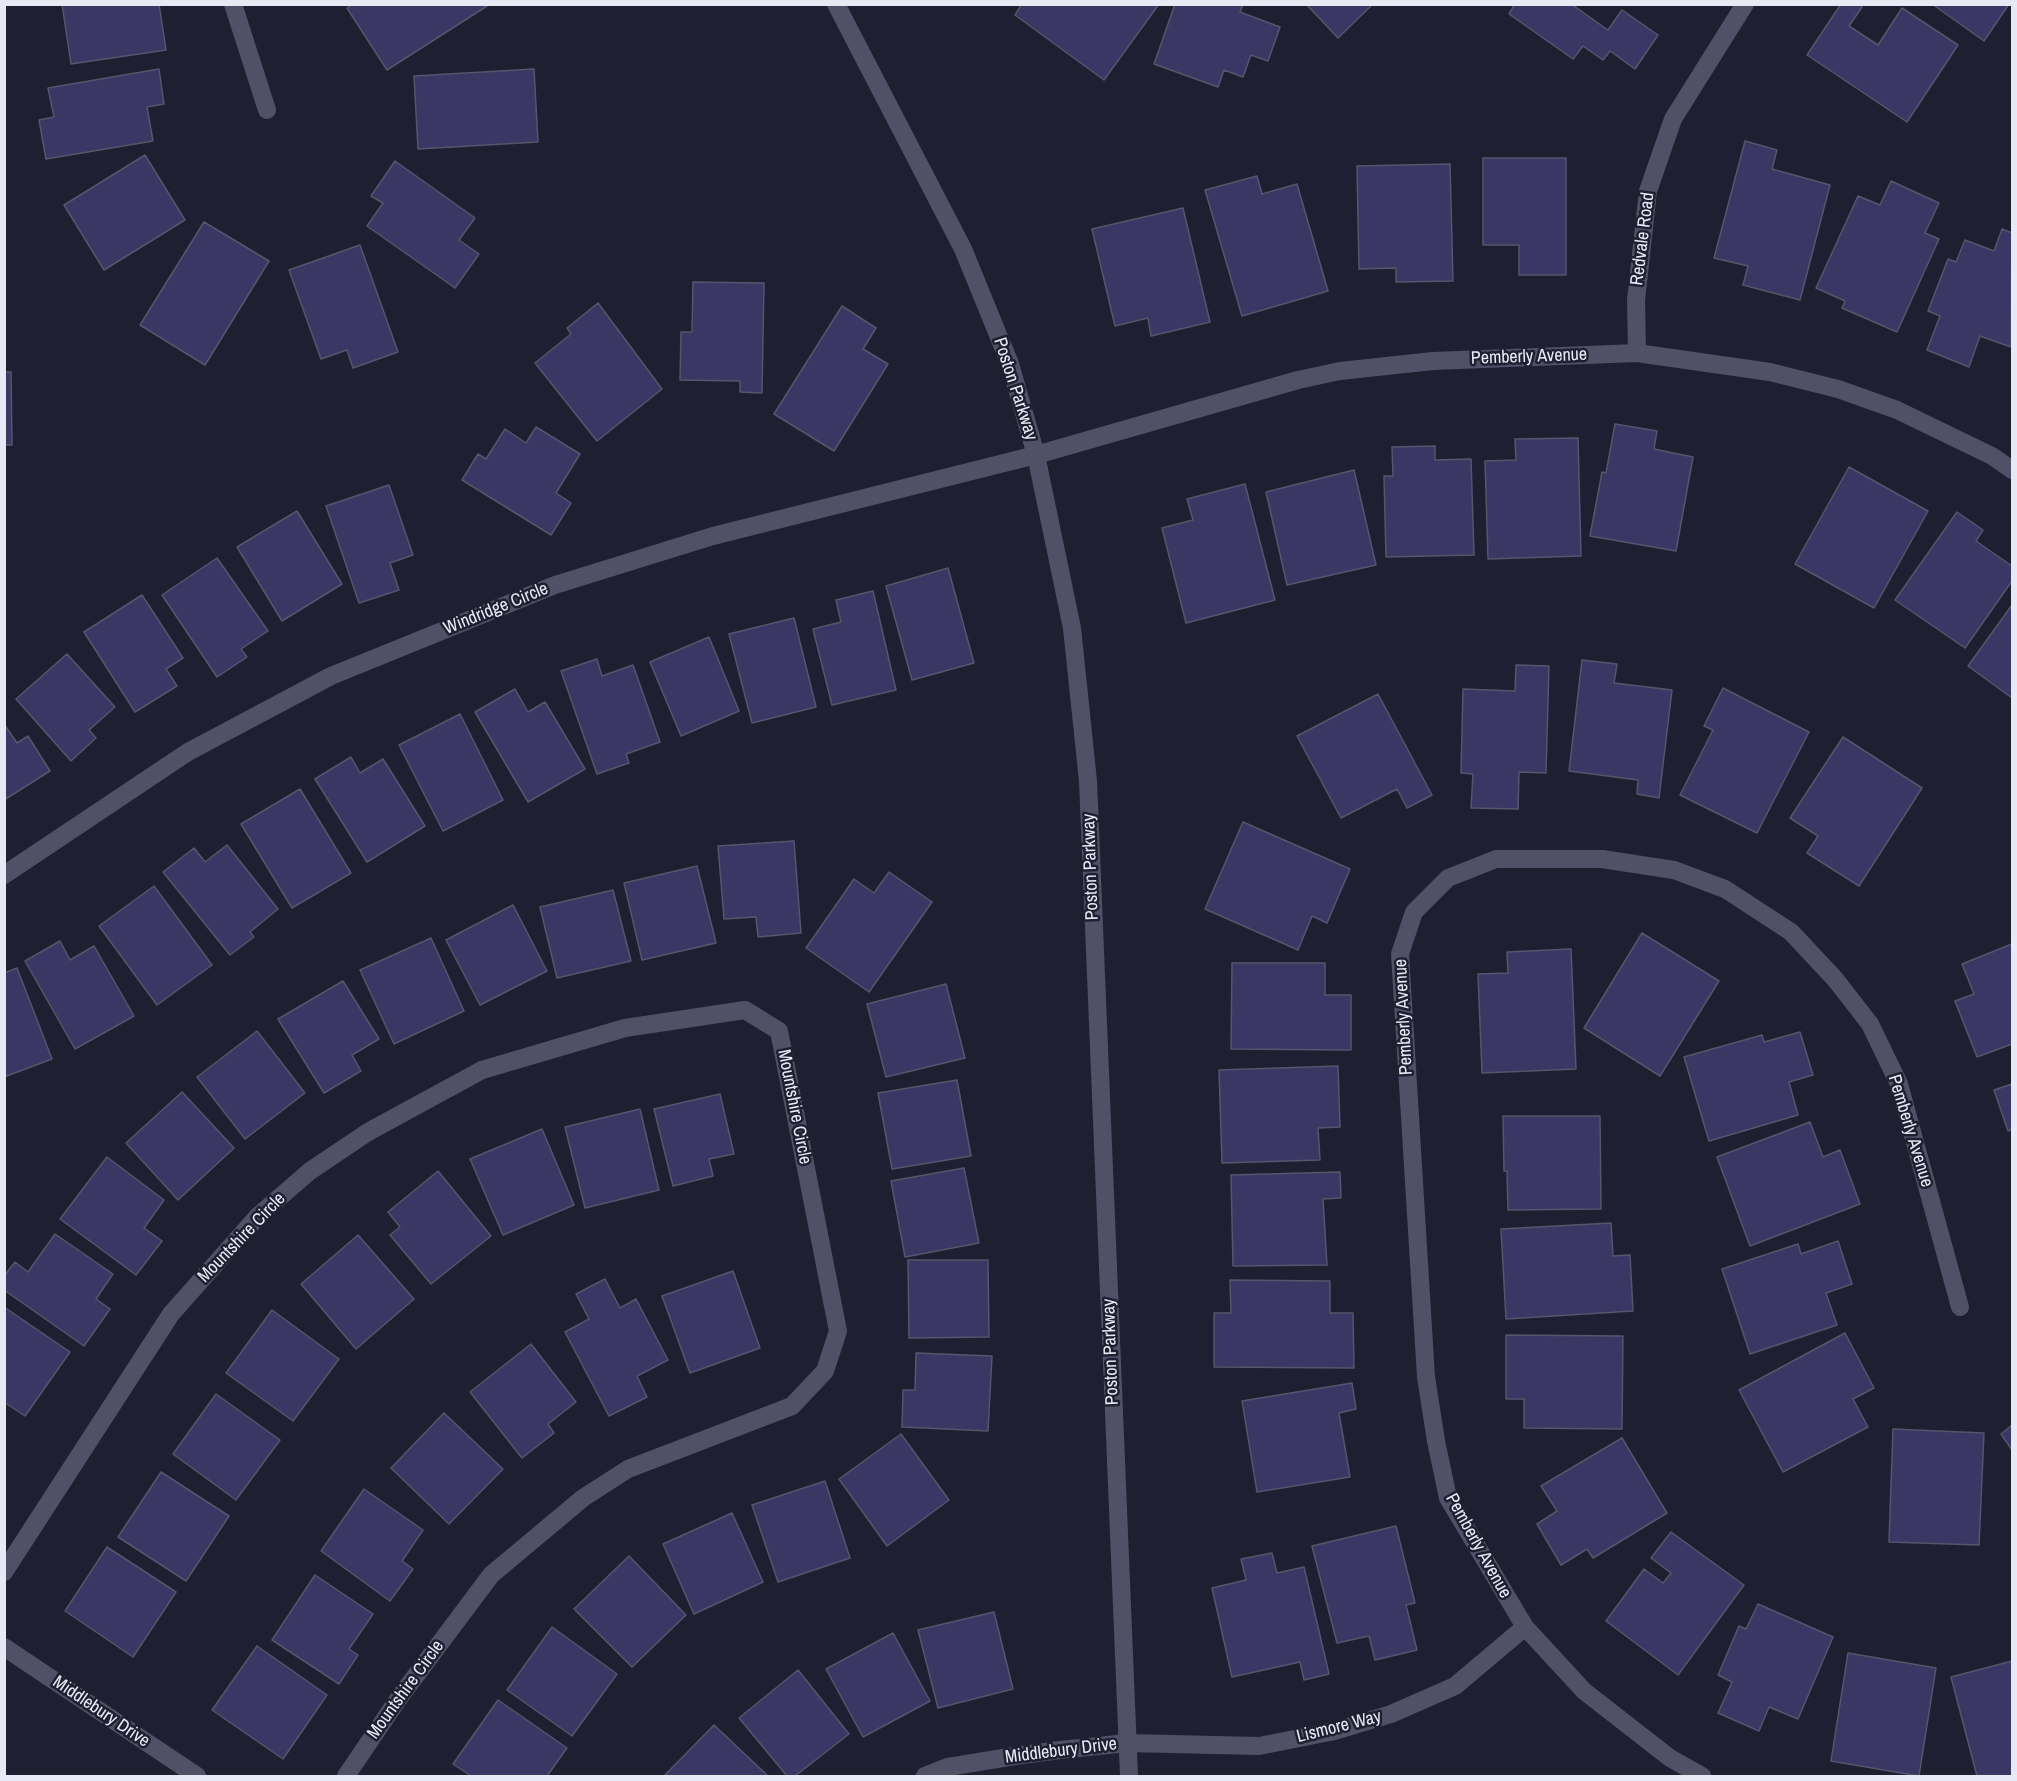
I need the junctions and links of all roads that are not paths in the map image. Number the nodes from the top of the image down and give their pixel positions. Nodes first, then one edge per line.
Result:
1 (233, 4) edge
2 (836, 4) edge
3 (1745, 4) edge
4 (267, 110) dead end
5 (1637, 353) junction
6 (1036, 455) junction
7 (2013, 470) edge
8 (4, 875) edge
9 (1960, 1307) dead end
10 (4, 1572) edge
11 (1525, 1627) junction
12 (4, 1647) edge
13 (1127, 1743) junction
14 (197, 1776) edge
15 (345, 1776) edge
16 (925, 1776) edge
17 (1129, 1776) edge
18 (1702, 1776) edge

1 - 4 street
2 - 6 street, Poston Parkway
3 - 5 street, Redvale Road
5 - 6 street, Pemberly Avenue
5 - 7 street, Pemberly Avenue
6 - 8 street, Windridge Circle
6 - 13 street, Poston Parkway
9 - 11 street, Pemberly Avenue
10 - 15 street, Mountshire Circle
11 - 13 street, Lismore Way
11 - 18 street, Pemberly Avenue
12 - 14 street, Middlebury Drive
13 - 16 street, Middlebury Drive
13 - 17 street, Poston Parkway

